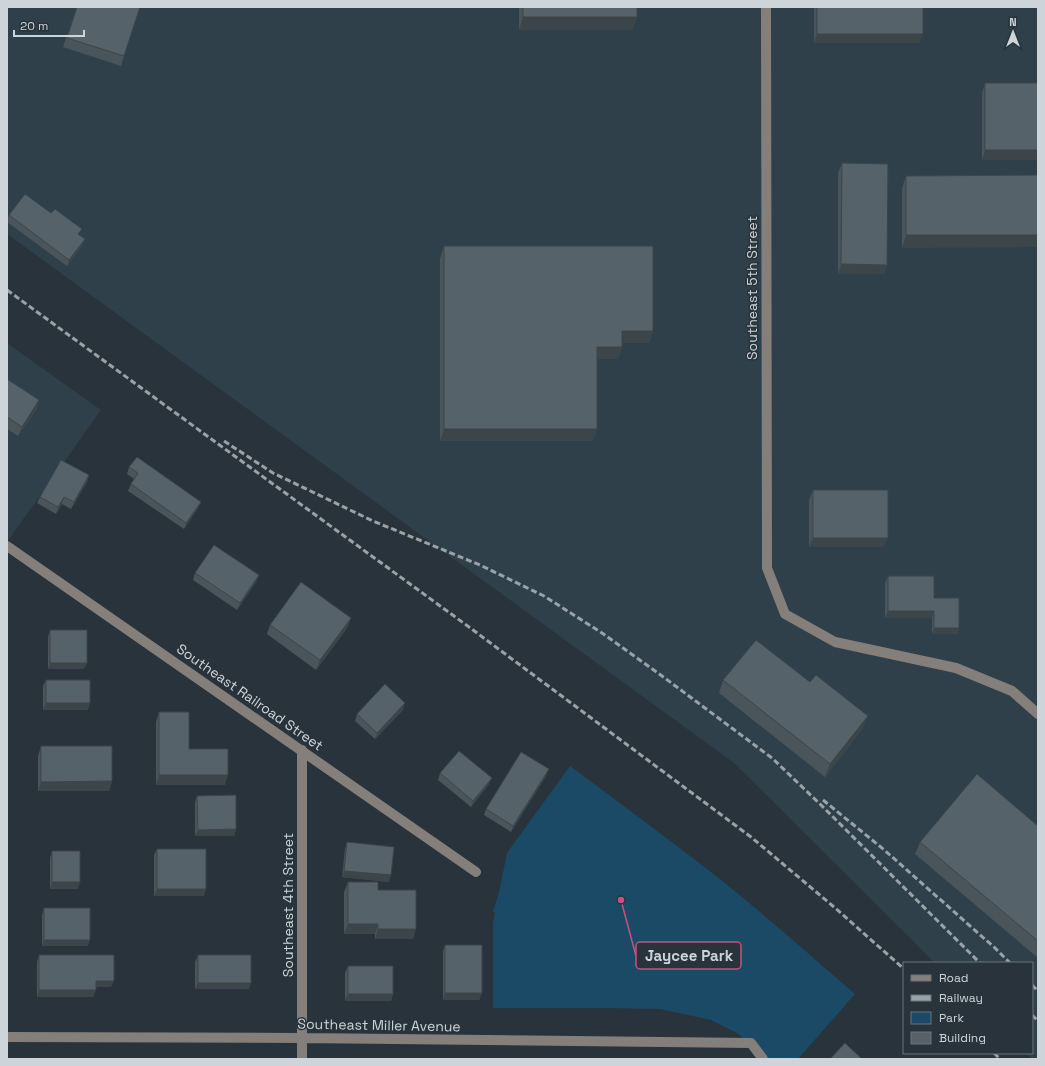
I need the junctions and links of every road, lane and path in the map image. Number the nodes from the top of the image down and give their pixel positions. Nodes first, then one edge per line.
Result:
1 (766, 7) edge
2 (7, 546) edge
3 (1038, 714) edge
4 (302, 750) junction
5 (476, 872) dead end
6 (7, 1037) edge
7 (302, 1038) junction
8 (302, 1059) edge
9 (763, 1059) edge

1 - 3 street, Southeast 5th Street
2 - 4 street, Southeast Railroad Street
4 - 5 street, Southeast Railroad Street
4 - 7 street, Southeast 4th Street
6 - 7 street, Southeast Miller Avenue
7 - 8 street, Southeast 4th Street
7 - 9 street, Southeast Miller Avenue

